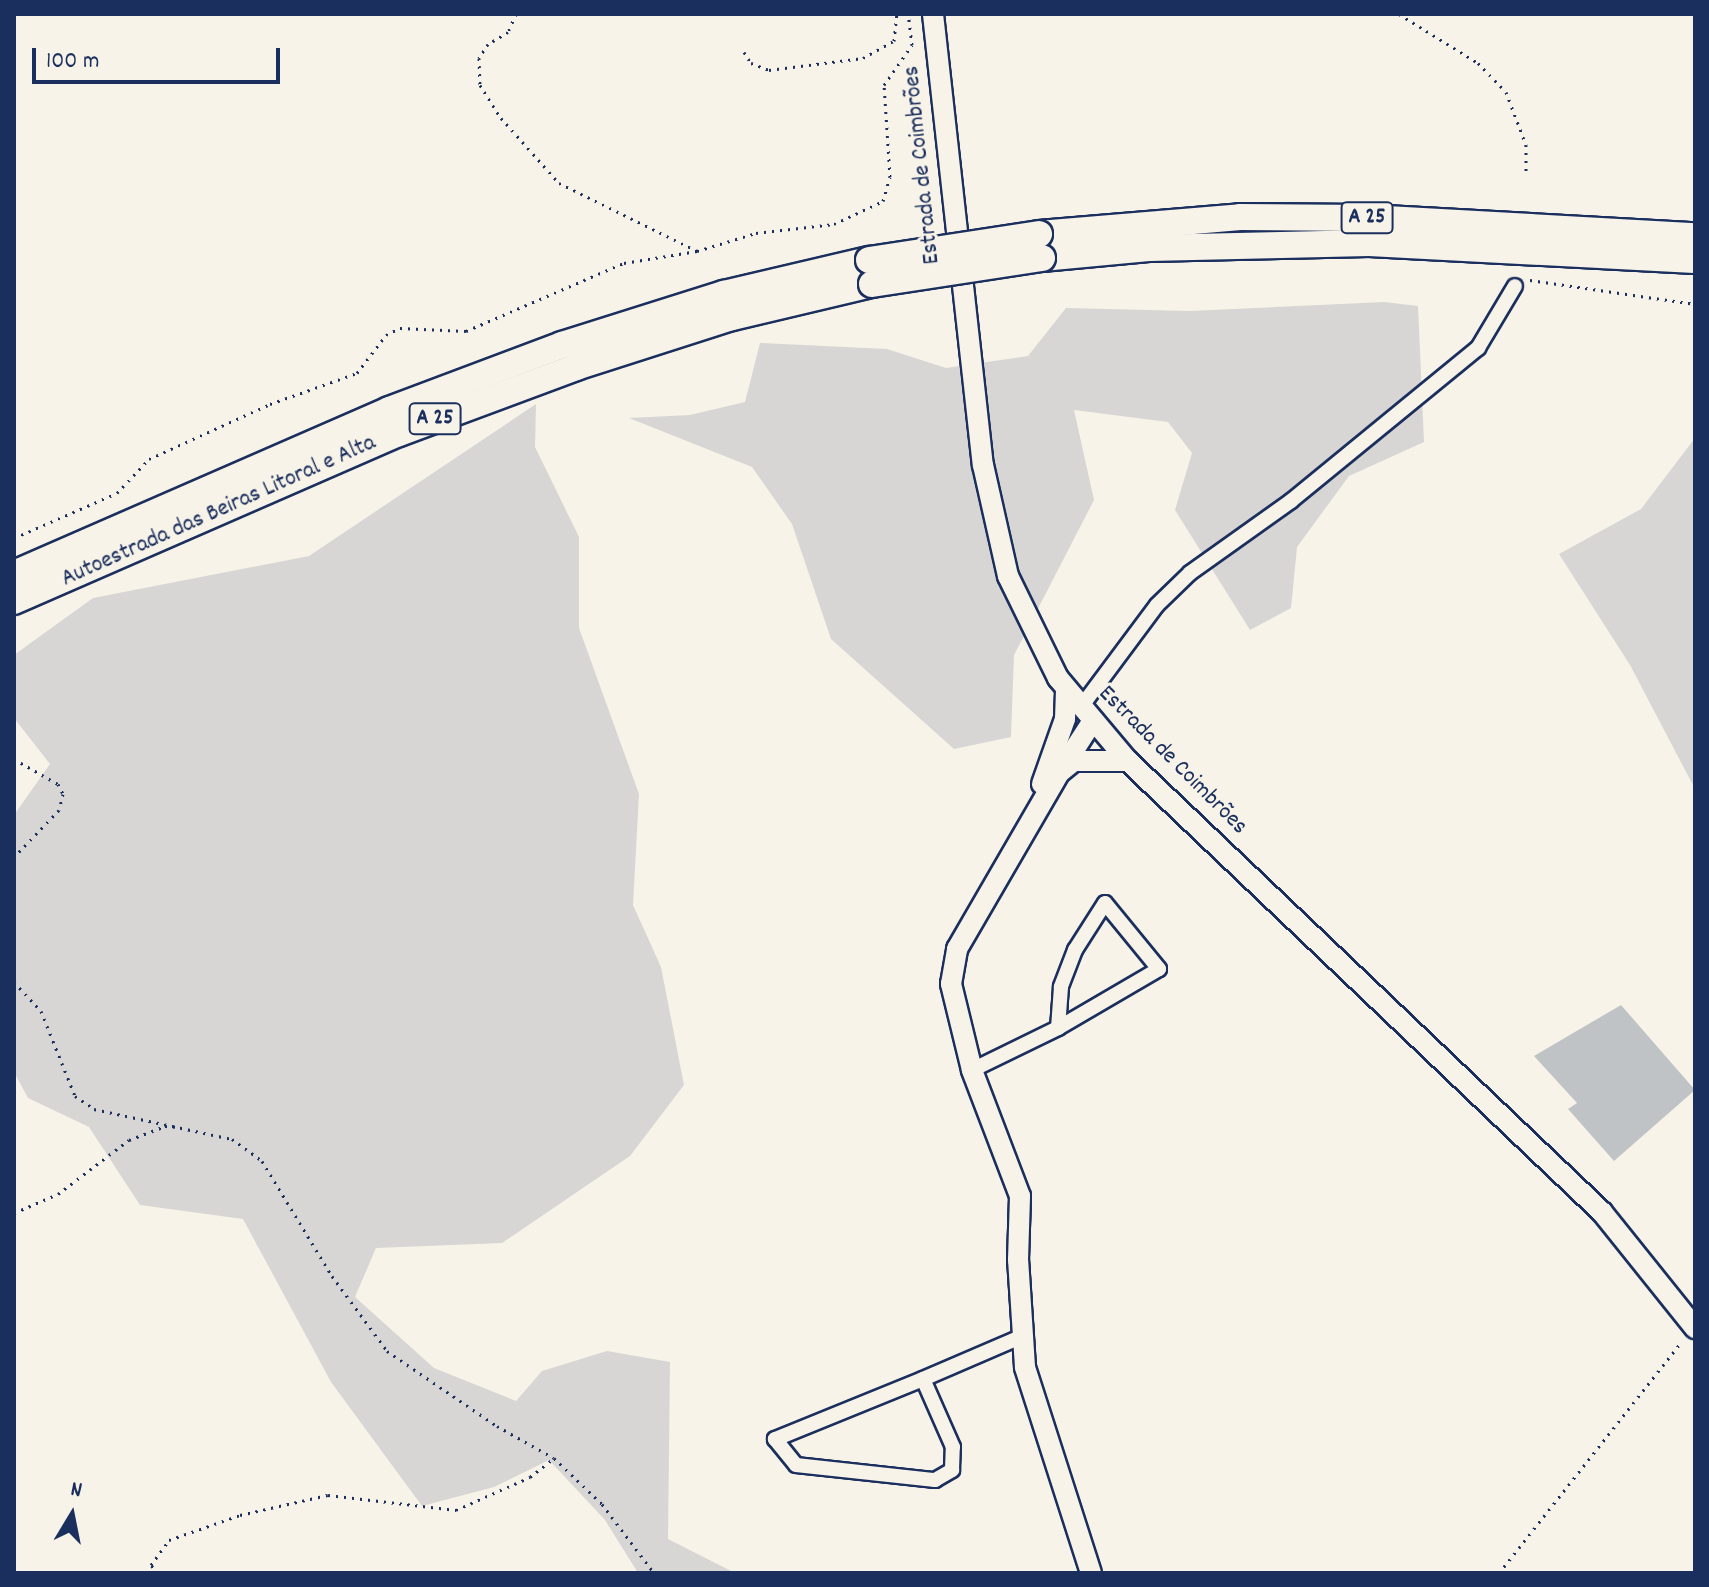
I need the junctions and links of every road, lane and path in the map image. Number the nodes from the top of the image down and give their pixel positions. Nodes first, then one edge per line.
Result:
1 (516, 14) edge
2 (897, 14) edge
3 (908, 14) edge
4 (933, 14) edge
5 (1399, 14) edge
6 (744, 52) dead end
7 (1526, 174) dead end
8 (1695, 236) edge
9 (1041, 246) junction
10 (697, 251) junction
11 (1695, 260) edge
12 (870, 272) junction
13 (1515, 286) joint
14 (1695, 304) edge
15 (14, 538) edge
16 (14, 574) edge
17 (14, 601) edge
18 (1066, 689) junction
19 (1086, 715) junction
20 (14, 759) edge
21 (1128, 761) junction
22 (1059, 773) junction
23 (1017, 843) junction
24 (14, 857) edge
25 (14, 982) edge
26 (1058, 1028) junction
27 (972, 1070) junction
28 (185, 1128) junction
29 (14, 1213) edge
30 (1691, 1333) edge
31 (1023, 1336) junction
32 (923, 1379) junction
33 (554, 1458) junction
34 (158, 1573) edge
35 (654, 1573) edge
36 (1091, 1573) edge
37 (1499, 1573) edge

1 - 10 path
2 - 6 path
3 - 10 path
4 - 18 street, Estrada de Coimbrões
5 - 7 path
8 - 9 highway, Autoestrada das Beiras Litoral e Alta / A 25
9 - 11 highway, Autoestrada das Beiras Litoral e Alta / A 25
9 - 12 highway, Autoestrada das Beiras Litoral e Alta / A 25, bridge
10 - 15 path
12 - 16 highway, Autoestrada das Beiras Litoral e Alta / A 25
12 - 17 highway, Autoestrada das Beiras Litoral e Alta / A 25
13 - 14 path
13 - 19 street
18 - 19 street, Estrada de Coimbrões
18 - 23 street
19 - 21 street, Estrada de Coimbrões
19 - 22 street
20 - 24 path
21 - 22 street
21 - 30 street, Estrada de Coimbrões
22 - 23 street
23 - 27 street
25 - 28 path
26 - 26 street
26 - 27 street
27 - 31 street
28 - 29 path
28 - 33 path
30 - 37 path
31 - 32 street
31 - 36 street
32 - 32 street
33 - 34 path
33 - 35 path

